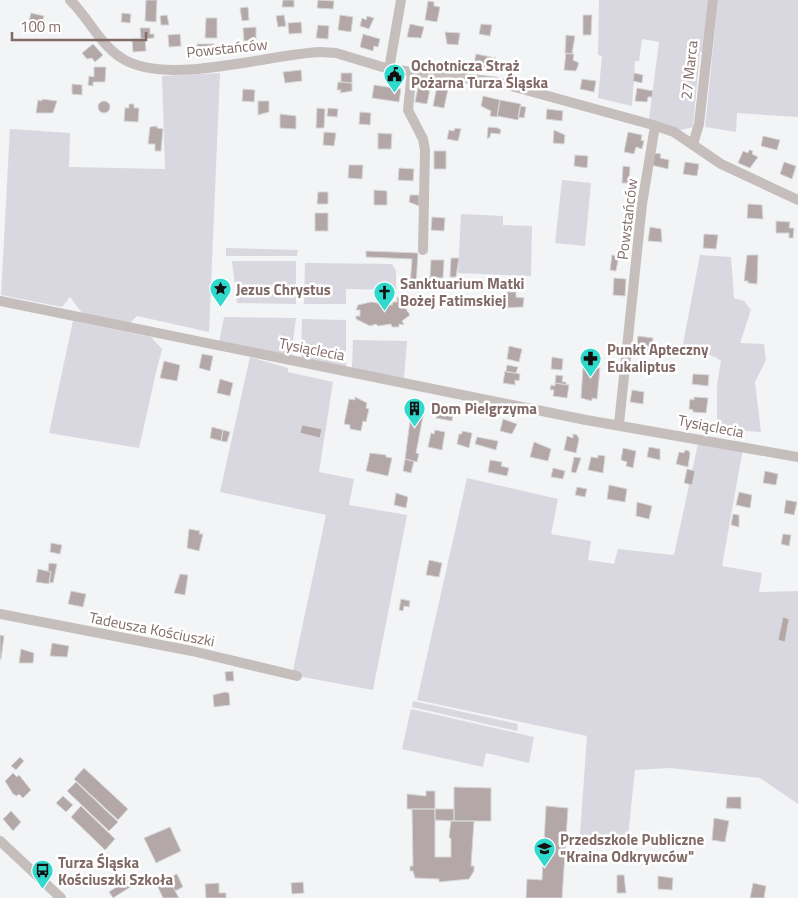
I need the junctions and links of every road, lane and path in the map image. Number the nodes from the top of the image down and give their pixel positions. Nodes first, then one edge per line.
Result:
1 (70, 0) edge
2 (401, 0) edge
3 (713, 0) edge
4 (389, 70) junction
5 (412, 71) junction
6 (655, 126) junction
7 (693, 144) junction
8 (798, 200) edge
9 (423, 250) dead end
10 (0, 301) edge
11 (619, 424) junction
12 (798, 457) edge
13 (0, 614) edge
14 (297, 676) dead end
15 (0, 841) edge
16 (61, 898) edge

1 - 4 street, Powstańców
2 - 4 street
3 - 7 street, 27 Marca
4 - 5 street, Powstańców
5 - 6 street, Powstańców
5 - 9 street
6 - 7 street, Powstańców
6 - 11 street, Powstańców
7 - 8 street, Powstańców
10 - 11 street, Tysiąclecia
11 - 12 street, Tysiąclecia
13 - 14 street, Tadeusza Kościuszki
15 - 16 street

